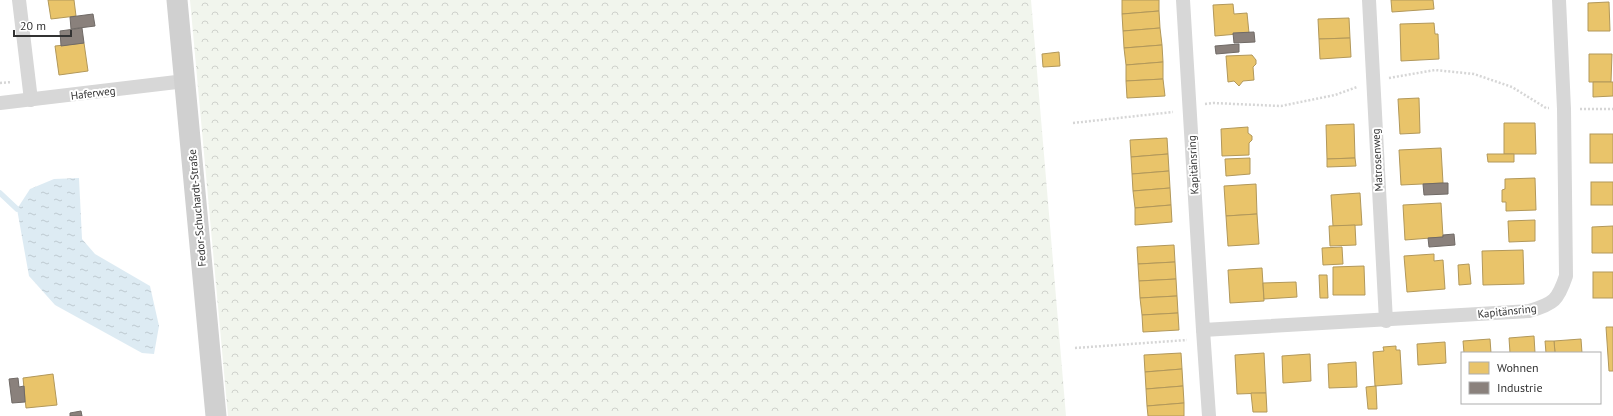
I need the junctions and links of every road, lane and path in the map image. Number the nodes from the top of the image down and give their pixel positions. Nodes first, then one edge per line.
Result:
1 (19, 0) edge
2 (177, 0) edge
3 (1183, 0) edge
4 (1369, 0) edge
5 (1558, 0) edge
6 (185, 81) junction
7 (31, 100) junction
8 (0, 103) edge
9 (1190, 106) junction
10 (1564, 109) junction
11 (1613, 109) edge
12 (1072, 122) dead end
13 (1386, 320) junction
14 (1203, 335) junction
15 (1075, 348) dead end
16 (216, 416) edge
17 (1209, 416) edge

1 - 7 street
2 - 6 street, Fedor-Schuchardt-Straße
3 - 9 street, Kapitänsring
4 - 13 street, Matrosenweg
5 - 10 street, Kapitänsring
6 - 7 street, Haferweg
6 - 16 street, Fedor-Schuchardt-Straße
7 - 8 street, Haferweg
9 - 12 path
9 - 14 street, Kapitänsring
10 - 11 path
10 - 13 street, Kapitänsring
13 - 14 street, Kapitänsring
14 - 15 path
14 - 17 street, Kapitänsring

